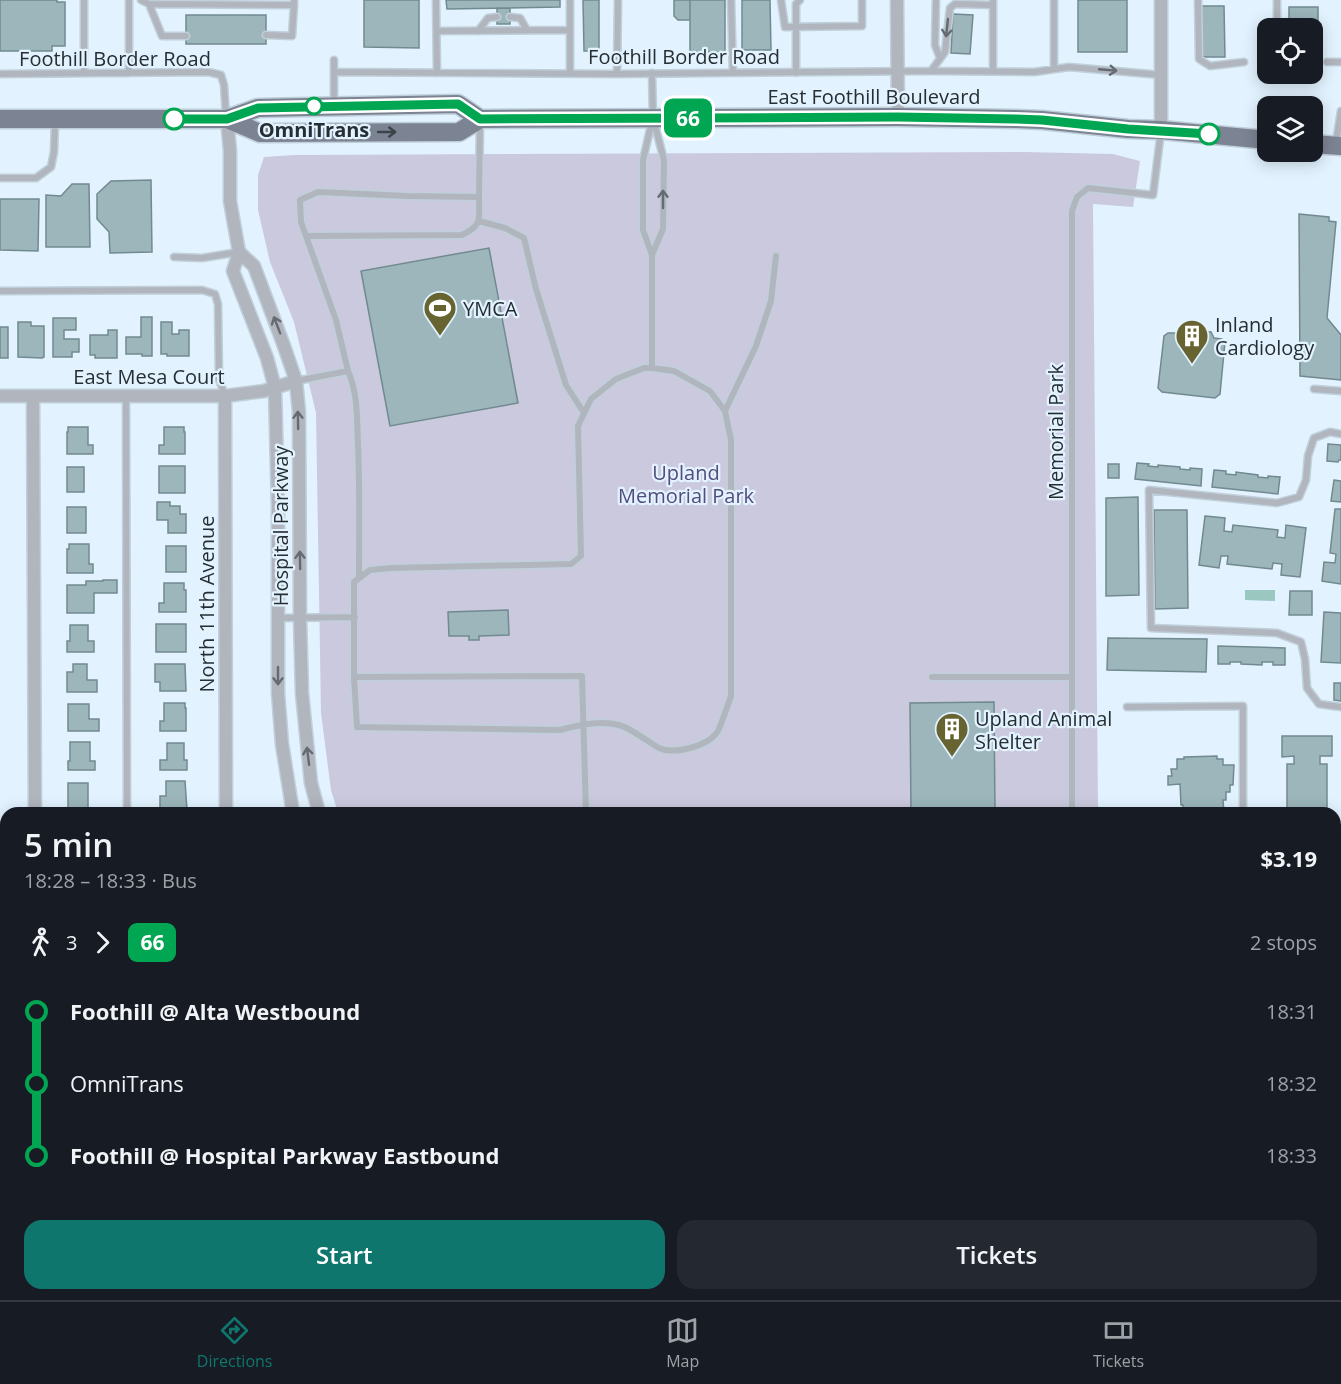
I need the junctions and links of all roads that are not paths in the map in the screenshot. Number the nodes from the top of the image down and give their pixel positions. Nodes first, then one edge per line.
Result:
1 (84, 0) edge
2 (129, 0) edge
3 (141, 0) edge
4 (436, 0) edge
5 (570, 0) edge
6 (619, 0) edge
7 (731, 0) edge
8 (781, 0) edge
9 (800, 0) edge
10 (861, 0) edge
11 (897, 0) edge
12 (936, 0) edge
13 (1054, 0) edge
14 (1161, 0) edge
15 (1198, 0) edge
16 (1277, 0) edge
17 (294, 3) edge
18 (993, 3) edge
19 (149, 4) junction
20 (497, 17) dead end
21 (510, 17) dead end
22 (1278, 18) edge
23 (796, 27) junction
24 (527, 30) junction
25 (570, 30) junction
26 (437, 31) junction
27 (478, 31) junction
28 (266, 35) dead end
29 (186, 36) dead end
30 (940, 58) junction
31 (334, 60) dead end
32 (1244, 62) dead end
33 (1327, 62) dead end
34 (1341, 62) edge
35 (1054, 69) junction
36 (897, 71) junction
37 (931, 71) junction
38 (993, 71) junction
39 (334, 72) junction
40 (84, 73) junction
41 (129, 73) junction
42 (437, 73) junction
43 (570, 73) junction
44 (652, 73) junction
45 (733, 73) junction
46 (796, 73) junction
47 (0, 74) edge
48 (617, 74) junction
49 (1161, 75) junction
50 (334, 106) junction
51 (1341, 111) edge
52 (898, 117) junction
53 (0, 118) edge
54 (653, 118) junction
55 (55, 119) junction
56 (227, 119) junction
57 (480, 119) junction
58 (1161, 130) junction
59 (1257, 139) edge
60 (1323, 145) edge
61 (1338, 146) edge
62 (0, 178) edge
63 (479, 197) junction
64 (479, 221) junction
65 (306, 236) junction
66 (238, 252) junction
67 (652, 255) junction
68 (776, 256) dead end
69 (174, 257) dead end
70 (0, 291) edge
71 (652, 368) junction
72 (348, 371) junction
73 (296, 381) junction
74 (275, 388) junction
75 (1314, 389) dead end
76 (1341, 391) edge
77 (126, 395) junction
78 (0, 396) edge
79 (33, 396) junction
80 (225, 396) junction
81 (725, 411) junction
82 (584, 413) junction
83 (1341, 434) edge
84 (359, 578) junction
85 (354, 617) junction
86 (278, 618) junction
87 (300, 619) junction
88 (354, 677) junction
89 (932, 677) dead end
90 (1072, 677) junction
91 (1127, 707) dead end
92 (1341, 707) edge
93 (584, 724) junction
94 (35, 807) edge
95 (127, 807) edge
96 (226, 807) edge
97 (292, 807) edge
98 (317, 807) edge
99 (586, 807) edge
100 (1072, 807) edge
101 (1243, 807) edge

1 - 40 lane
2 - 41 lane
3 - 19 lane
4 - 26 lane
5 - 25 lane
6 - 48 lane
7 - 45 lane
8 - 23 lane
9 - 23 lane
10 - 23 lane
11 - 36 street
12 - 30 lane
13 - 35 lane
14 - 49 street
15 - 32 lane
16 - 22 lane
17 - 19 lane
17 - 28 lane
18 -> 30 lane
18 - 38 lane
19 - 29 lane
20 - 27 lane
21 - 24 lane
23 - 46 lane
24 - 25 lane
24 - 27 lane
25 - 43 lane
26 - 27 lane
26 - 42 lane
30 - 37 lane
31 - 39 lane
33 - 34 lane
35 - 38 lane, Foothill Border Road
35 -> 49 lane, Foothill Border Road
36 - 37 lane, Foothill Border Road
36 - 46 lane, Foothill Border Road
36 - 52 street
37 - 38 lane, Foothill Border Road
39 - 42 lane, Foothill Border Road
39 - 50 lane
40 - 41 lane, Foothill Border Road
40 - 47 lane, Foothill Border Road
41 - 56 lane, Foothill Border Road
42 - 43 lane, Foothill Border Road
43 - 48 lane, Foothill Border Road
44 - 45 lane, Foothill Border Road
44 - 48 lane, Foothill Border Road
44 - 54 lane
45 - 46 lane, Foothill Border Road
49 - 58 street
50 - 56 main road, East Foothill Boulevard
50 - 57 main road, East Foothill Boulevard
51 - 61 lane
52 - 54 main road, East Foothill Boulevard
52 - 58 main road, East Foothill Boulevard
53 - 55 main road, East Foothill Boulevard
54 - 57 main road, East Foothill Boulevard
54 - 67 lane
67 -> 54 lane
55 - 56 main road, East Foothill Boulevard
55 - 62 lane
56 -> 57 main road, East Foothill Boulevard
56 - 66 street, Hospital Parkway
57 - 63 lane
58 - 59 main road, East Foothill Boulevard
58 - 90 lane, Memorial Park
60 - 61 main road
63 - 64 lane
63 - 65 lane
64 - 65 lane
64 - 82 lane
65 - 72 lane
66 - 69 lane
73 -> 66 street, Hospital Parkway
66 - 74 street, Hospital Parkway
67 - 71 lane
68 - 81 lane
70 - 80 lane
71 - 81 lane
71 - 82 lane
72 - 73 lane
72 - 84 lane
73 - 74 street, East Mesa Court
87 -> 73 street, Hospital Parkway
74 - 80 street, East Mesa Court
74 - 86 street, Hospital Parkway
75 - 76 lane
77 - 79 street, East Mesa Court
77 - 80 street, East Mesa Court
77 - 95 lane
78 - 79 street, East Mesa Court
79 - 94 street
80 - 96 street, North 11th Avenue
81 - 93 lane
82 - 84 lane
83 - 92 lane
84 - 85 lane
85 - 87 lane
85 - 88 lane
86 - 87 lane
86 -> 97 street, Hospital Parkway
98 -> 87 street, Hospital Parkway
88 - 93 lane
88 - 93 lane
89 - 90 lane
90 - 100 lane, Memorial Park
91 - 101 lane
93 - 99 lane

